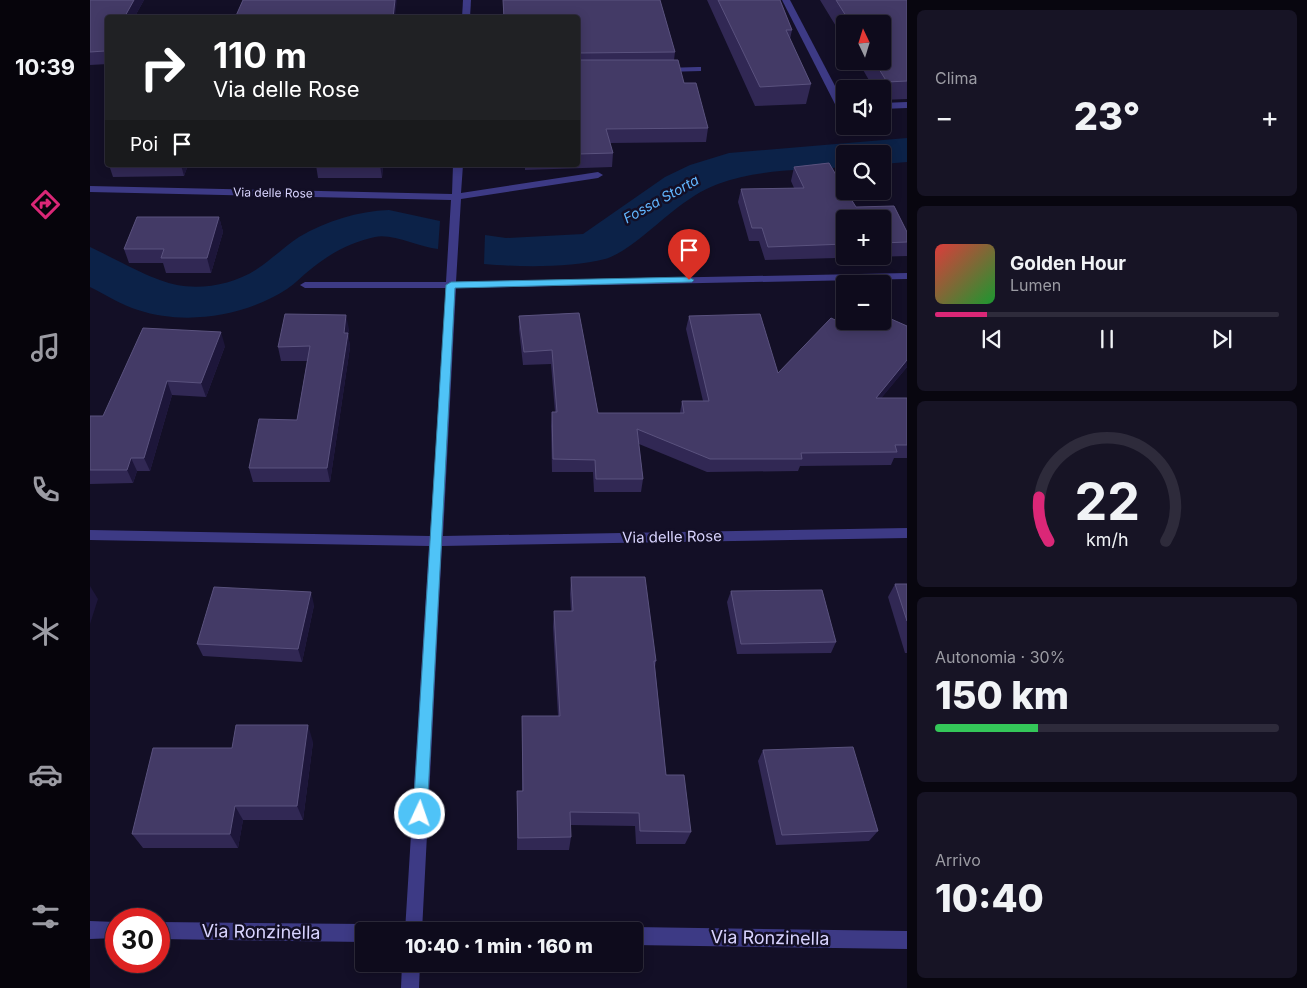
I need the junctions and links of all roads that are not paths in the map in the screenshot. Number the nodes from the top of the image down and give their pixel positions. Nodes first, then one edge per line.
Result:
1 (468, 0) edge
2 (786, 0) edge
3 (466, 15) edge
4 (698, 69) dead end
5 (652, 70) edge
6 (836, 95) edge
7 (891, 106) edge
8 (907, 106) edge
9 (458, 167) edge
10 (598, 175) dead end
11 (90, 189) edge
12 (456, 197) junction
13 (907, 276) edge
14 (305, 285) dead end
15 (451, 285) junction
16 (907, 533) edge
17 (90, 535) edge
18 (436, 541) junction
19 (414, 922) edge
20 (90, 930) edge
21 (105, 930) edge
22 (170, 930) edge
23 (355, 933) edge
24 (643, 936) edge
25 (907, 940) edge
26 (411, 972) edge
27 (410, 988) edge

1 - 3 street
2 - 6 street
4 - 5 street
7 - 8 street
9 - 12 street
10 - 12 street, Via delle Rose
11 - 12 street, Via delle Rose
12 - 15 street
13 - 15 street
14 - 15 street
15 - 18 street
16 - 18 street, Via delle Rose
17 - 18 street, Via delle Rose
18 - 19 street
20 - 21 street
22 - 23 street, Via Ronzinella
24 - 25 street, Via Ronzinella
26 - 27 street

